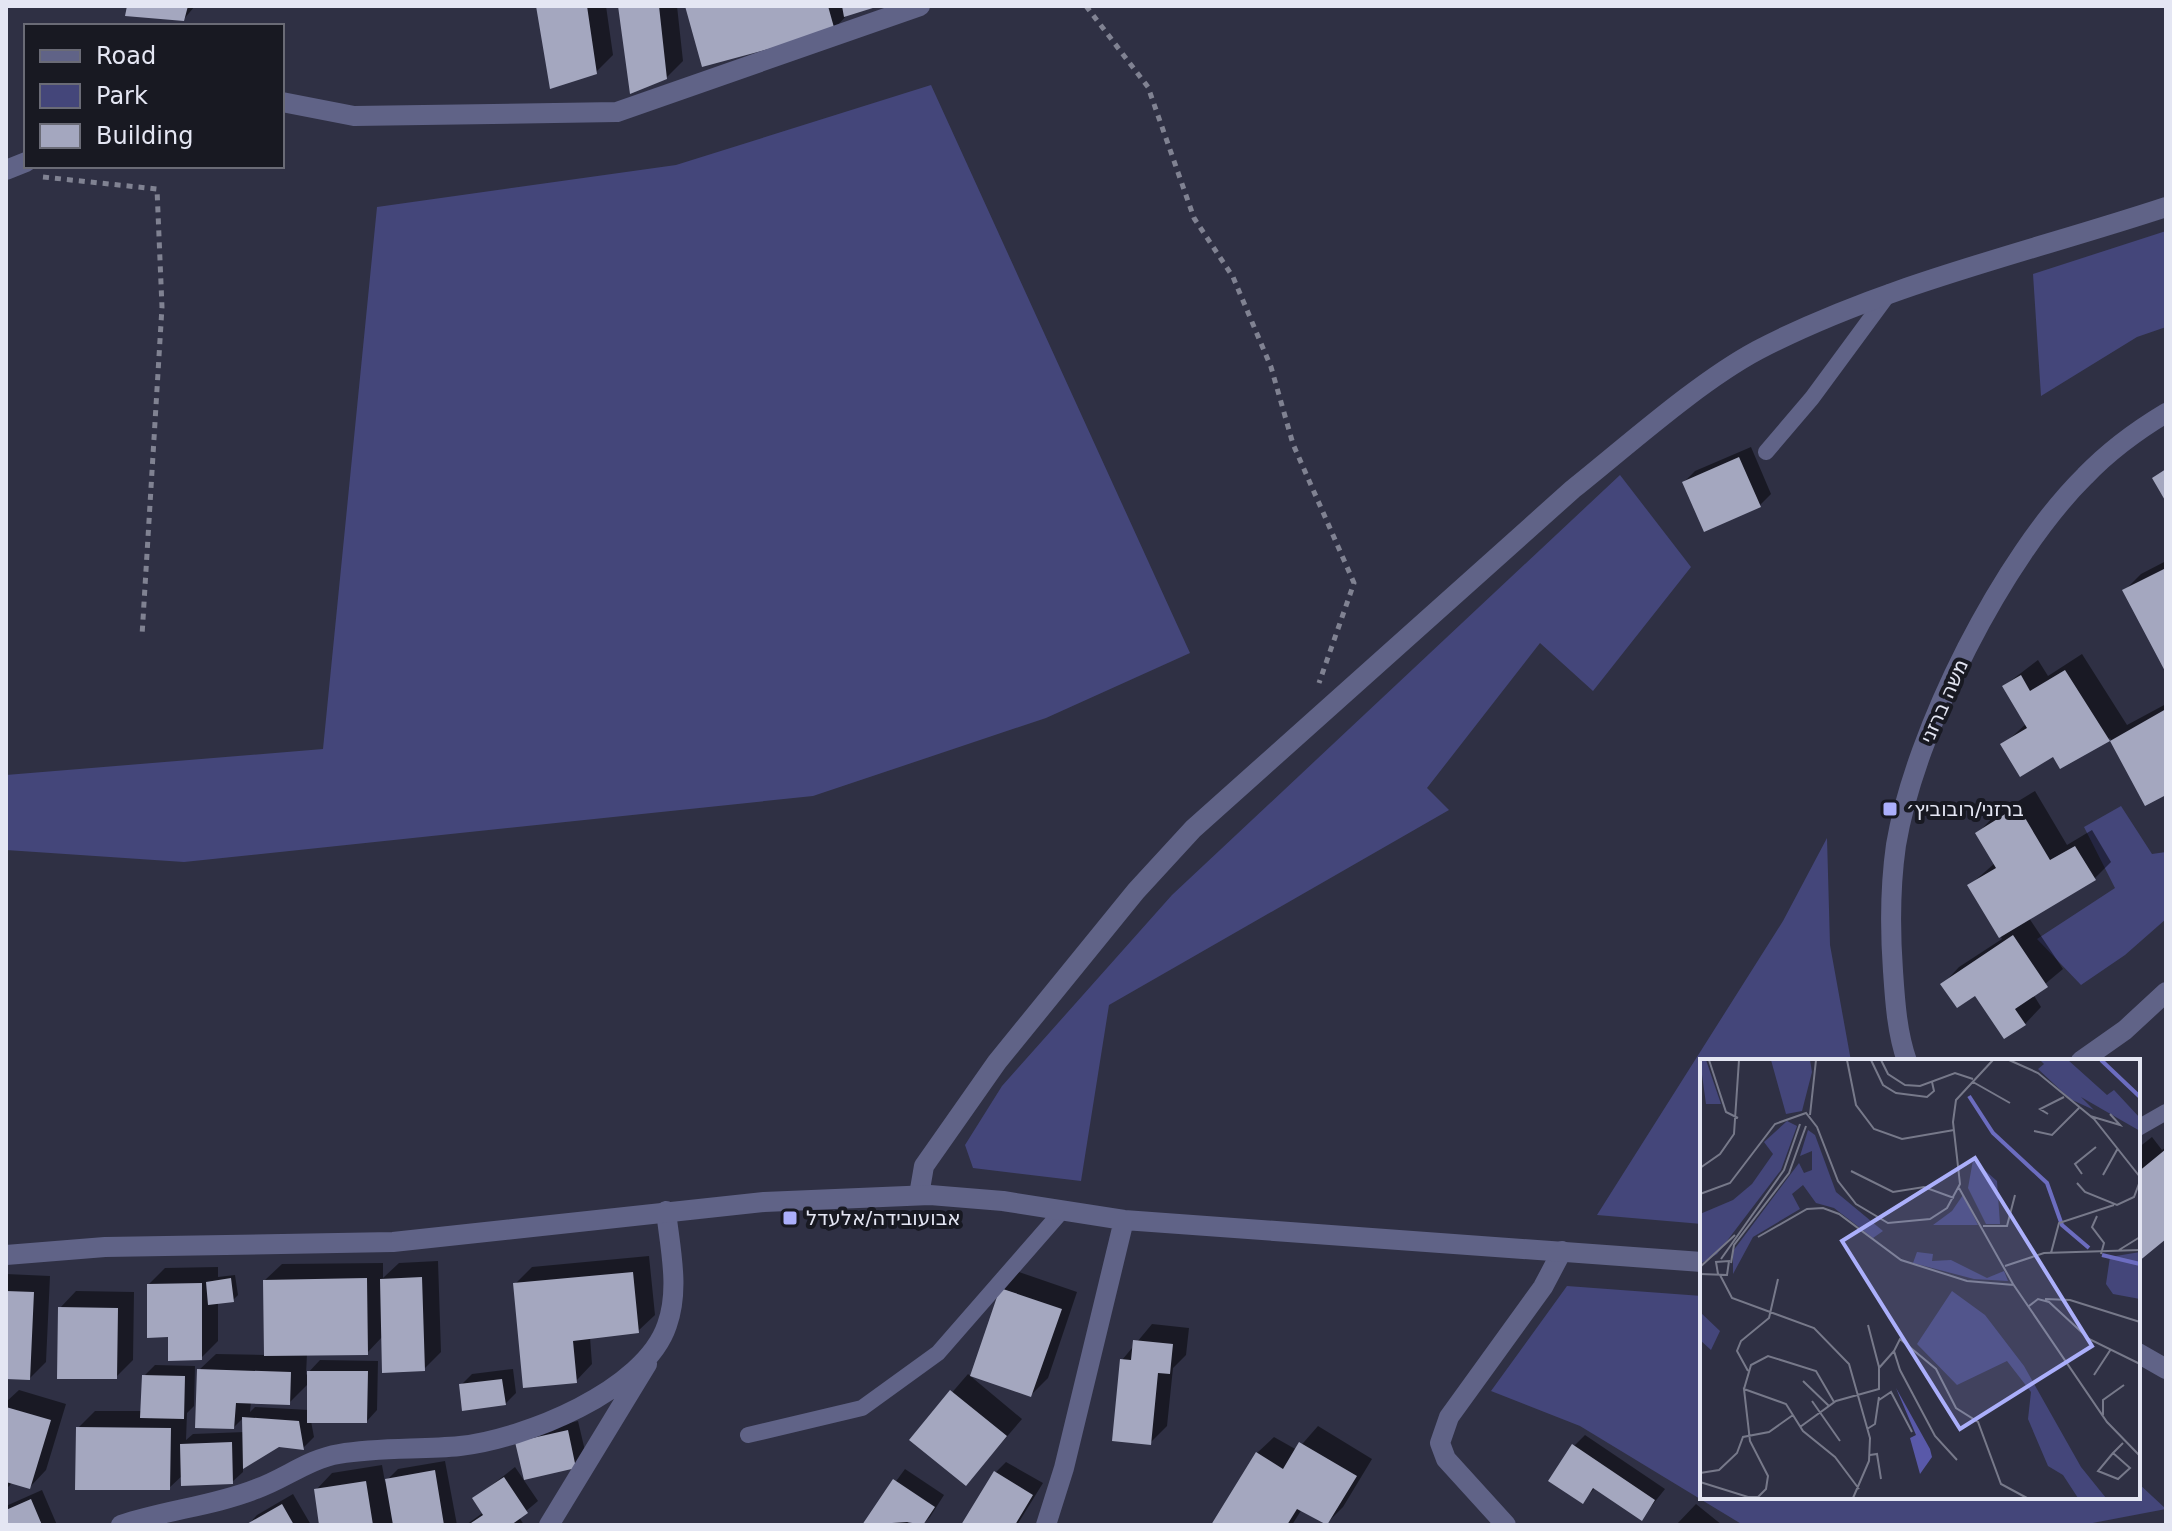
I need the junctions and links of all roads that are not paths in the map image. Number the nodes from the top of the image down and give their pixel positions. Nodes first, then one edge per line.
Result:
1 (920, 6) edge
2 (284, 102) edge
3 (31, 169) edge
4 (6, 170) edge
5 (2166, 207) edge
6 (1891, 291) junction
7 (2166, 413) edge
8 (1766, 452) dead end
9 (2166, 992) edge
10 (1907, 1059) edge
11 (2084, 1059) edge
12 (2166, 1112) edge
13 (2140, 1127) edge
14 (919, 1195) junction
15 (666, 1211) junction
16 (1062, 1211) junction
17 (1124, 1220) junction
18 (1562, 1251) junction
19 (6, 1255) edge
20 (1700, 1262) edge
21 (653, 1354) junction
22 (2140, 1354) edge
23 (2166, 1369) edge
24 (748, 1435) dead end
25 (121, 1525) edge
26 (549, 1525) edge
27 (1046, 1525) edge
28 (1506, 1525) edge

1 - 2 street
3 - 4 street
5 - 6 street
6 - 8 lane
6 - 14 street
7 - 10 street, משה ברזני
9 - 11 street
12 - 13 lane
14 - 15 street
14 - 16 street
15 - 19 street
15 - 21 street
16 - 17 street
16 - 24 lane
17 - 18 street
17 - 27 street
18 - 20 street
18 - 28 street
21 - 25 street
21 - 26 street
22 - 23 street

